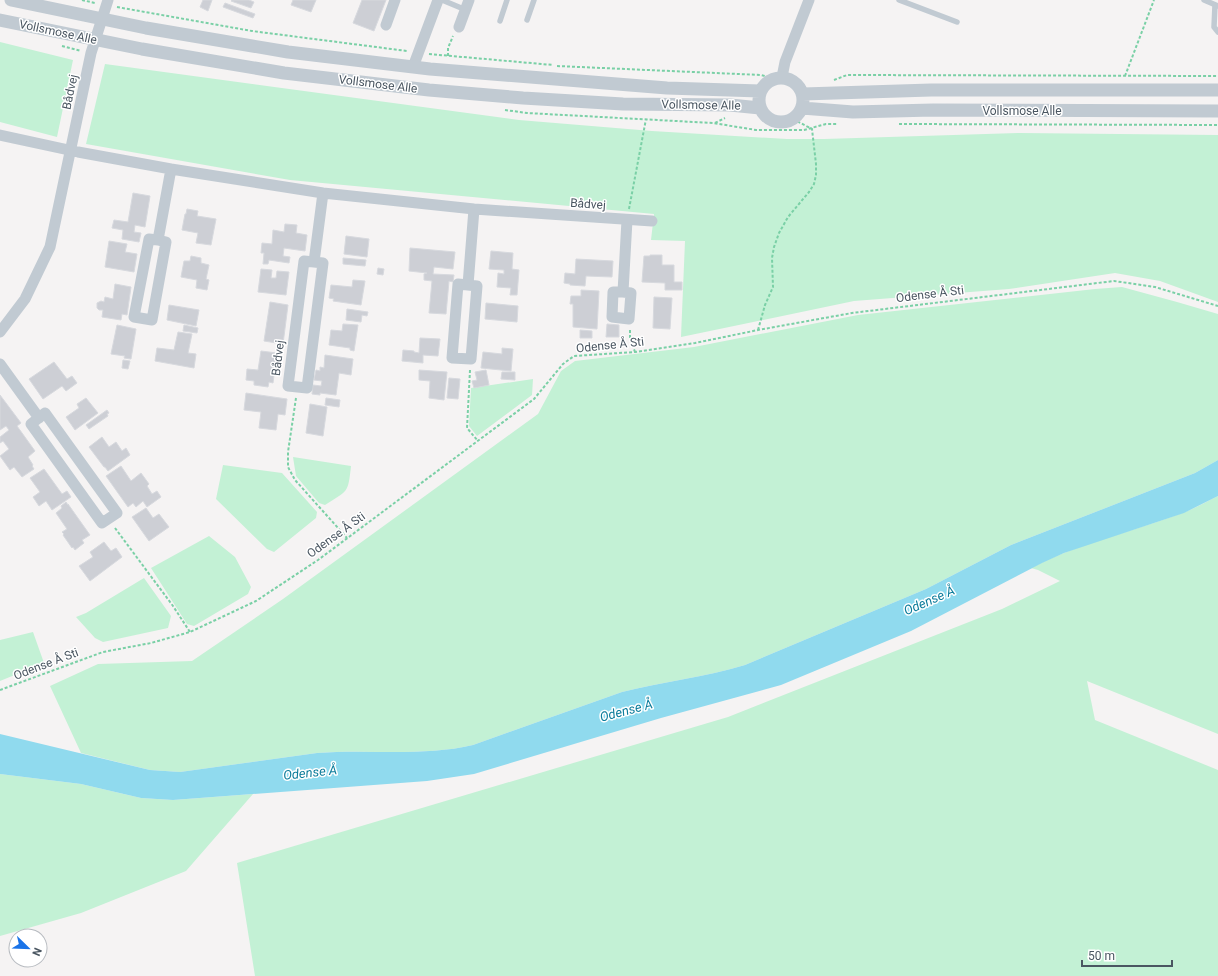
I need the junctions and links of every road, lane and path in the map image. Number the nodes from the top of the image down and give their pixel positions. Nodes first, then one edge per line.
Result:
1 (11, 0) edge
2 (108, 0) edge
3 (395, 0) edge
4 (438, 0) edge
5 (442, 0) edge
6 (507, 0) edge
7 (534, 0) edge
8 (809, 0) edge
9 (900, 0) edge
10 (1154, 0) edge
11 (1204, 0) edge
12 (467, 5) edge
13 (1216, 5) edge
14 (101, 18) junction
15 (0, 20) edge
16 (500, 20) dead end
17 (527, 20) dead end
18 (957, 22) dead end
19 (386, 25) dead end
20 (459, 27) joint
21 (1218, 32) edge
22 (95, 40) junction
23 (448, 56) dead end
24 (413, 67) junction
25 (1126, 75) junction
26 (1218, 76) edge
27 (782, 77) junction
28 (830, 82) dead end
29 (1122, 90) junction
30 (1218, 90) edge
31 (760, 91) junction
32 (803, 94) junction
33 (760, 108) junction
34 (802, 108) junction
35 (1218, 111) edge
36 (646, 119) dead end
37 (793, 119) junction
38 (0, 135) edge
39 (70, 150) junction
40 (171, 169) junction
41 (323, 193) junction
42 (474, 209) junction
43 (627, 220) junction
44 (652, 221) dead end
45 (158, 240) junction
46 (314, 262) junction
47 (468, 285) junction
48 (623, 292) junction
49 (1218, 306) edge
50 (629, 318) junction
51 (758, 330) junction
52 (0, 332) edge
53 (634, 352) junction
54 (471, 359) junction
55 (0, 364) edge
56 (297, 387) junction
57 (39, 418) junction
58 (478, 441) junction
59 (108, 519) junction
60 (347, 538) junction
61 (190, 632) junction
62 (0, 690) edge

1 - 14 street, Vollsmose Alle
2 - 14 street, Bådvej
3 - 19 street
4 - 24 street
5 - 12 lane
6 - 16 lane
7 - 17 lane
8 - 27 street
9 - 18 lane
10 - 25 path
11 - 13 lane
12 - 20 street
13 - 21 lane
14 - 22 street, Bådvej
14 - 24 street, Vollsmose Alle
15 - 22 street, Vollsmose Alle
20 - 23 path
22 - 33 street, Vollsmose Alle
22 - 39 street, Bådvej
24 - 31 street, Vollsmose Alle
25 - 26 path
25 - 28 path
25 - 29 path
27 - 31 street
27 - 32 street
29 - 30 street, Vollsmose Alle
29 - 32 street, Vollsmose Alle
31 - 33 street
32 - 34 street
33 - 37 street
34 - 35 street, Vollsmose Alle
34 - 37 street
36 - 43 path
37 - 51 path
38 - 39 street, Bådvej
39 - 40 street, Bådvej
39 - 52 street, Bådvej
40 - 41 street, Bådvej
40 - 45 street
41 - 42 street, Bådvej
41 - 46 street
42 - 43 street, Bådvej
42 - 47 street
43 - 44 street, Bådvej
43 - 48 street
45 - 45 street
46 - 56 street, Bådvej
46 - 56 street, Bådvej
47 - 54 street
47 - 54 street
48 - 50 street
48 - 50 street
49 - 51 path, Odense Å Sti
50 - 53 path
51 - 53 path, Odense Å Sti
53 - 58 path, Odense Å Sti
54 - 58 path
55 - 57 street
56 - 60 path
57 - 59 street
57 - 59 street
58 - 60 path, Odense Å Sti
59 - 61 path
60 - 61 path, Odense Å Sti
61 - 62 path, Odense Å Sti

